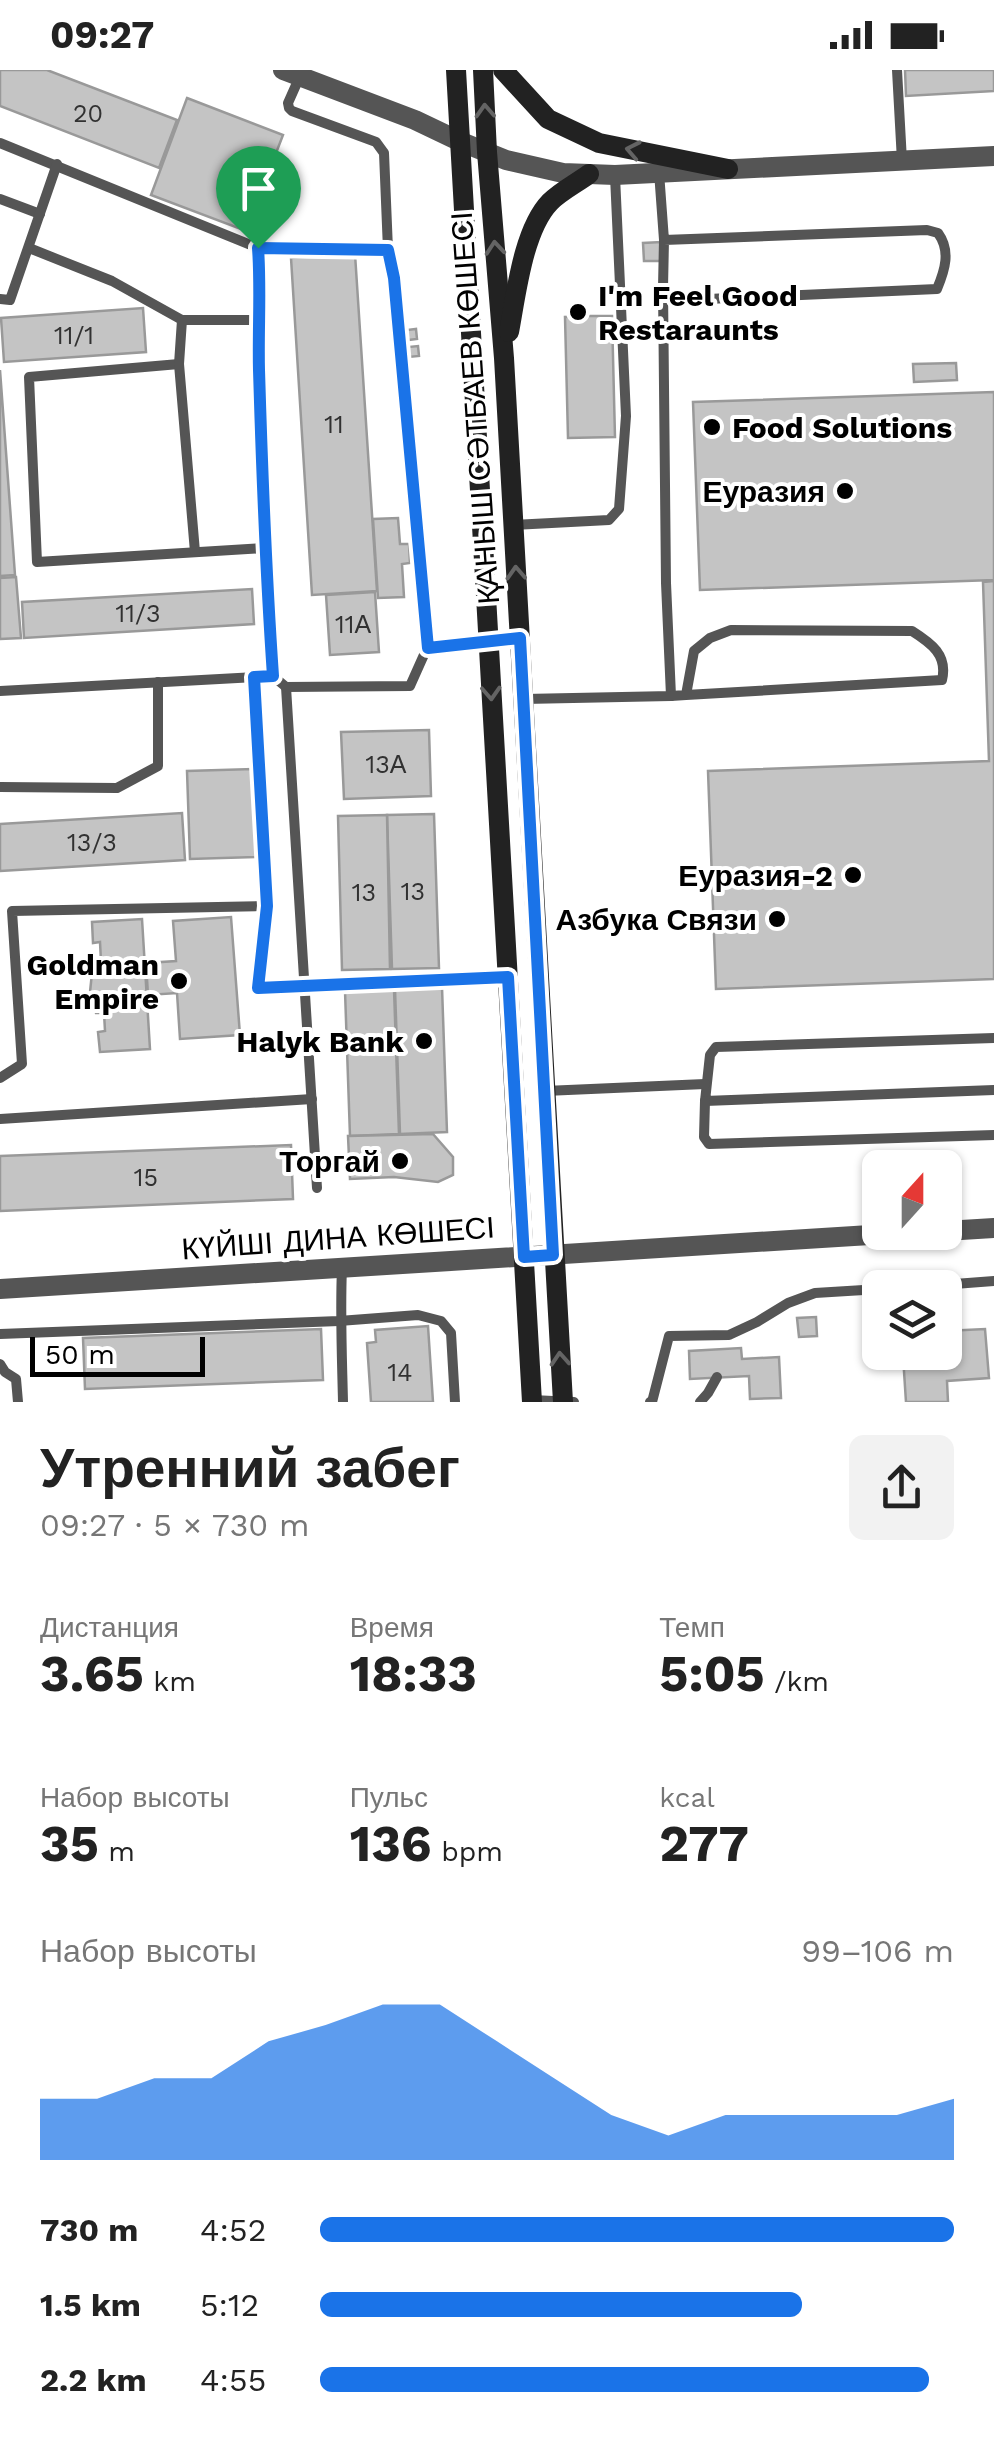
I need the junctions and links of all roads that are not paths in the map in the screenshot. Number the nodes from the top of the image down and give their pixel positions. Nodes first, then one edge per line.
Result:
1 (456, 70) edge
2 (483, 70) edge
3 (503, 70) edge
4 (897, 70) edge
5 (291, 73) edge
6 (459, 141) junction
7 (0, 143) edge
8 (487, 152) junction
9 (994, 156) edge
10 (902, 160) junction
11 (57, 164) junction
12 (728, 169) junction
13 (659, 172) junction
14 (590, 174) junction
15 (615, 175) junction
16 (0, 199) edge
17 (40, 214) junction
18 (664, 240) junction
19 (29, 248) junction
20 (258, 248) junction
21 (388, 250) junction
22 (663, 288) junction
23 (0, 299) edge
24 (182, 320) junction
25 (258, 320) junction
26 (504, 358) junction
27 (179, 364) junction
28 (514, 525) junction
29 (264, 548) junction
30 (195, 552) junction
31 (520, 638) junction
32 (488, 643) junction
33 (428, 648) junction
34 (273, 676) junction
35 (254, 677) junction
36 (158, 682) junction
37 (286, 688) junction
38 (0, 691) edge
39 (686, 695) junction
40 (671, 696) junction
41 (523, 699) junction
42 (0, 787) edge
43 (267, 906) junction
44 (508, 977) junction
45 (305, 986) junction
46 (994, 1038) edge
47 (0, 1078) edge
48 (705, 1084) junction
49 (994, 1090) edge
50 (544, 1091) junction
51 (312, 1099) junction
52 (704, 1101) junction
53 (0, 1119) edge
54 (994, 1135) edge
55 (318, 1188) dead end
56 (994, 1228) edge
57 (962, 1230) edge
58 (862, 1236) edge
59 (553, 1255) junction
60 (524, 1257) junction
61 (342, 1268) junction
62 (994, 1280) edge
63 (962, 1283) edge
64 (0, 1289) edge
65 (862, 1290) edge
66 (339, 1321) junction
67 (0, 1334) edge
68 (729, 1335) junction
69 (726, 1350) dead end
70 (0, 1364) edge
71 (716, 1377) dead end
72 (532, 1401) edge
73 (18, 1402) edge
74 (343, 1402) edge
75 (456, 1402) edge
76 (563, 1402) edge
77 (574, 1402) edge
78 (653, 1402) edge
79 (700, 1402) edge

1 - 6 main road, ҚАНЫШ СӘТБАЕВ КӨШЕСІ
8 -> 2 main road, ҚАНЫШ СӘТБАЕВ КӨШЕСІ
12 -> 3 main road
4 - 10 lane
5 - 6 street
5 - 21 lane
6 - 8 street
6 - 32 main road, ҚАНЫШ СӘТБАЕВ КӨШЕСІ
7 - 11 lane
8 - 14 street
26 -> 8 main road, ҚАНЫШ СӘТБАЕВ КӨШЕСІ
9 - 10 street
10 - 12 street
11 - 17 lane
11 - 20 lane
12 - 13 street
13 - 15 street
13 - 18 lane
14 - 15 street
14 - 26 main road
15 - 28 lane
16 - 17 lane
17 - 19 lane
18 - 22 lane
18 - 22 lane
19 - 23 lane
19 - 24 lane
20 - 21 lane
20 - 25 lane
21 - 33 lane
22 - 40 lane
24 - 25 lane
24 - 27 lane
25 - 29 lane
26 - 28 main road, ҚАНЫШ СӘТБАЕВ КӨШЕСІ
27 - 30 lane
27 - 30 lane
31 -> 28 main road, ҚАНЫШ СӘТБАЕВ КӨШЕСІ
29 - 30 lane
29 - 34 lane
31 - 32 lane
31 - 41 main road, ҚАНЫШ СӘТБАЕВ КӨШЕСІ
32 - 33 lane
32 -> 44 main road, ҚАНЫШ СӘТБАЕВ КӨШЕСІ
33 - 37 lane
34 - 35 lane
34 - 37 lane
35 - 36 lane
35 - 43 lane
36 - 38 lane
36 - 42 lane
37 - 45 lane
39 - 39 lane
39 - 40 lane
40 - 41 lane
41 - 50 main road, ҚАНЫШ СӘТБАЕВ КӨШЕСІ
43 - 45 lane
43 - 47 lane
44 - 45 lane
44 - 60 main road, ҚАНЫШ СӘТБАЕВ КӨШЕСІ
45 - 51 lane
46 - 48 lane
48 - 50 lane
48 - 52 lane
49 - 52 lane
50 - 59 main road, ҚАНЫШ СӘТБАЕВ КӨШЕСІ
51 - 53 lane
51 - 55 lane
52 - 54 lane
56 - 57 street
58 - 59 street, КҮЙШІ ДИНА КӨШЕСІ
59 - 60 street, КҮЙШІ ДИНА КӨШЕСІ
76 -> 59 main road, ҚАНЫШ СӘТБАЕВ КӨШЕСІ
60 - 61 street, КҮЙШІ ДИНА КӨШЕСІ
60 - 72 main road, ҚАНЫШ СӘТБАЕВ КӨШЕСІ
61 - 64 street, КҮЙШІ ДИНА КӨШЕСІ
61 - 66 lane
62 - 63 lane
65 - 68 lane
66 - 67 lane
66 - 74 lane
66 - 75 lane
68 - 69 lane
68 - 78 lane
70 - 73 lane
71 - 79 lane
72 - 76 lane
76 - 77 lane

